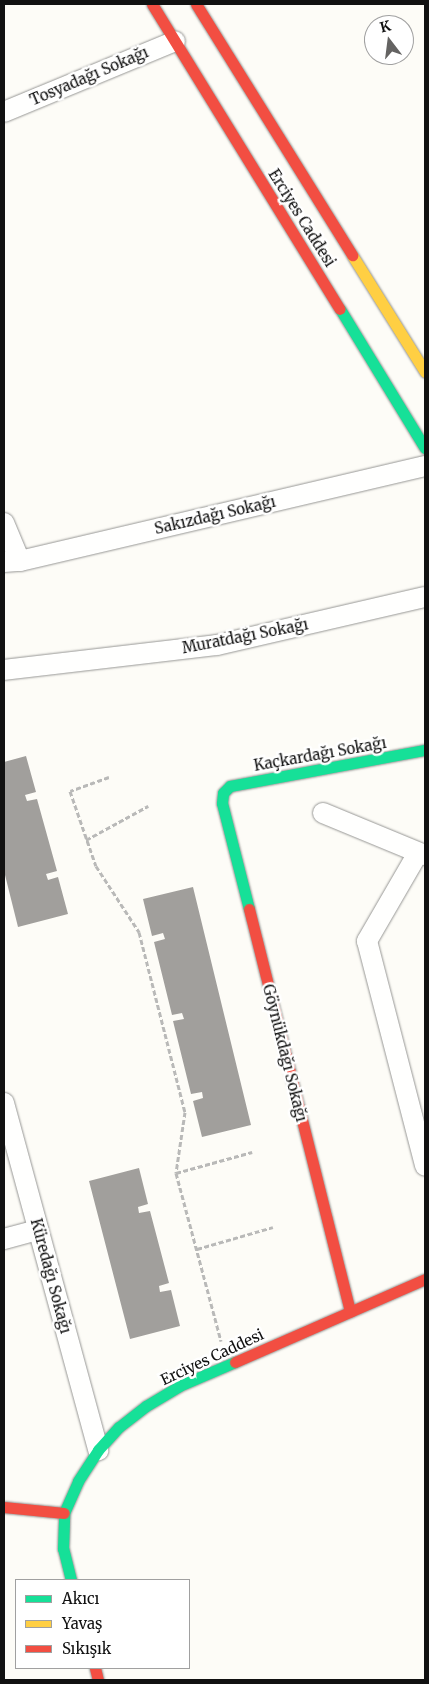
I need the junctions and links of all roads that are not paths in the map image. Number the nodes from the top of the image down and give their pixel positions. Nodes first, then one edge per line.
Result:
1 (152, 4) edge
2 (196, 4) edge
3 (175, 40) junction
4 (4, 112) edge
5 (425, 372) edge
6 (425, 448) edge
7 (425, 466) edge
8 (4, 522) edge
9 (12, 562) edge
10 (425, 597) edge
11 (4, 670) edge
12 (425, 750) edge
13 (223, 793) joint
14 (323, 813) dead end
15 (422, 854) edge
16 (4, 1103) edge
17 (425, 1107) edge
18 (413, 1125) junction
19 (425, 1166) edge
20 (38, 1230) junction
21 (4, 1239) edge
22 (425, 1279) edge
23 (350, 1312) junction
24 (98, 1450) junction
25 (4, 1507) edge
26 (64, 1513) junction
27 (71, 1579) edge

1 - 3 street, Erciyes Caddesi
2 - 5 street, Erciyes Caddesi
3 - 4 street, Tosyadağı Sokağı
3 - 6 street, Erciyes Caddesi
7 - 9 street, Sakızdağı Sokağı
8 - 9 street
10 - 11 street, Muratdağı Sokağı
12 - 13 street, Kaçkardağı Sokağı
13 - 23 street, Göynükdağı Sokağı
14 - 15 street
15 - 18 street
16 - 20 street, Küredağı Sokağı
17 - 18 street
18 - 19 street
20 - 21 street
20 - 24 street, Küredağı Sokağı
22 - 23 street, Erciyes Caddesi
23 - 24 street, Erciyes Caddesi
24 - 26 street, Erciyes Caddesi
25 - 26 street
26 - 27 street, Erciyes Caddesi

